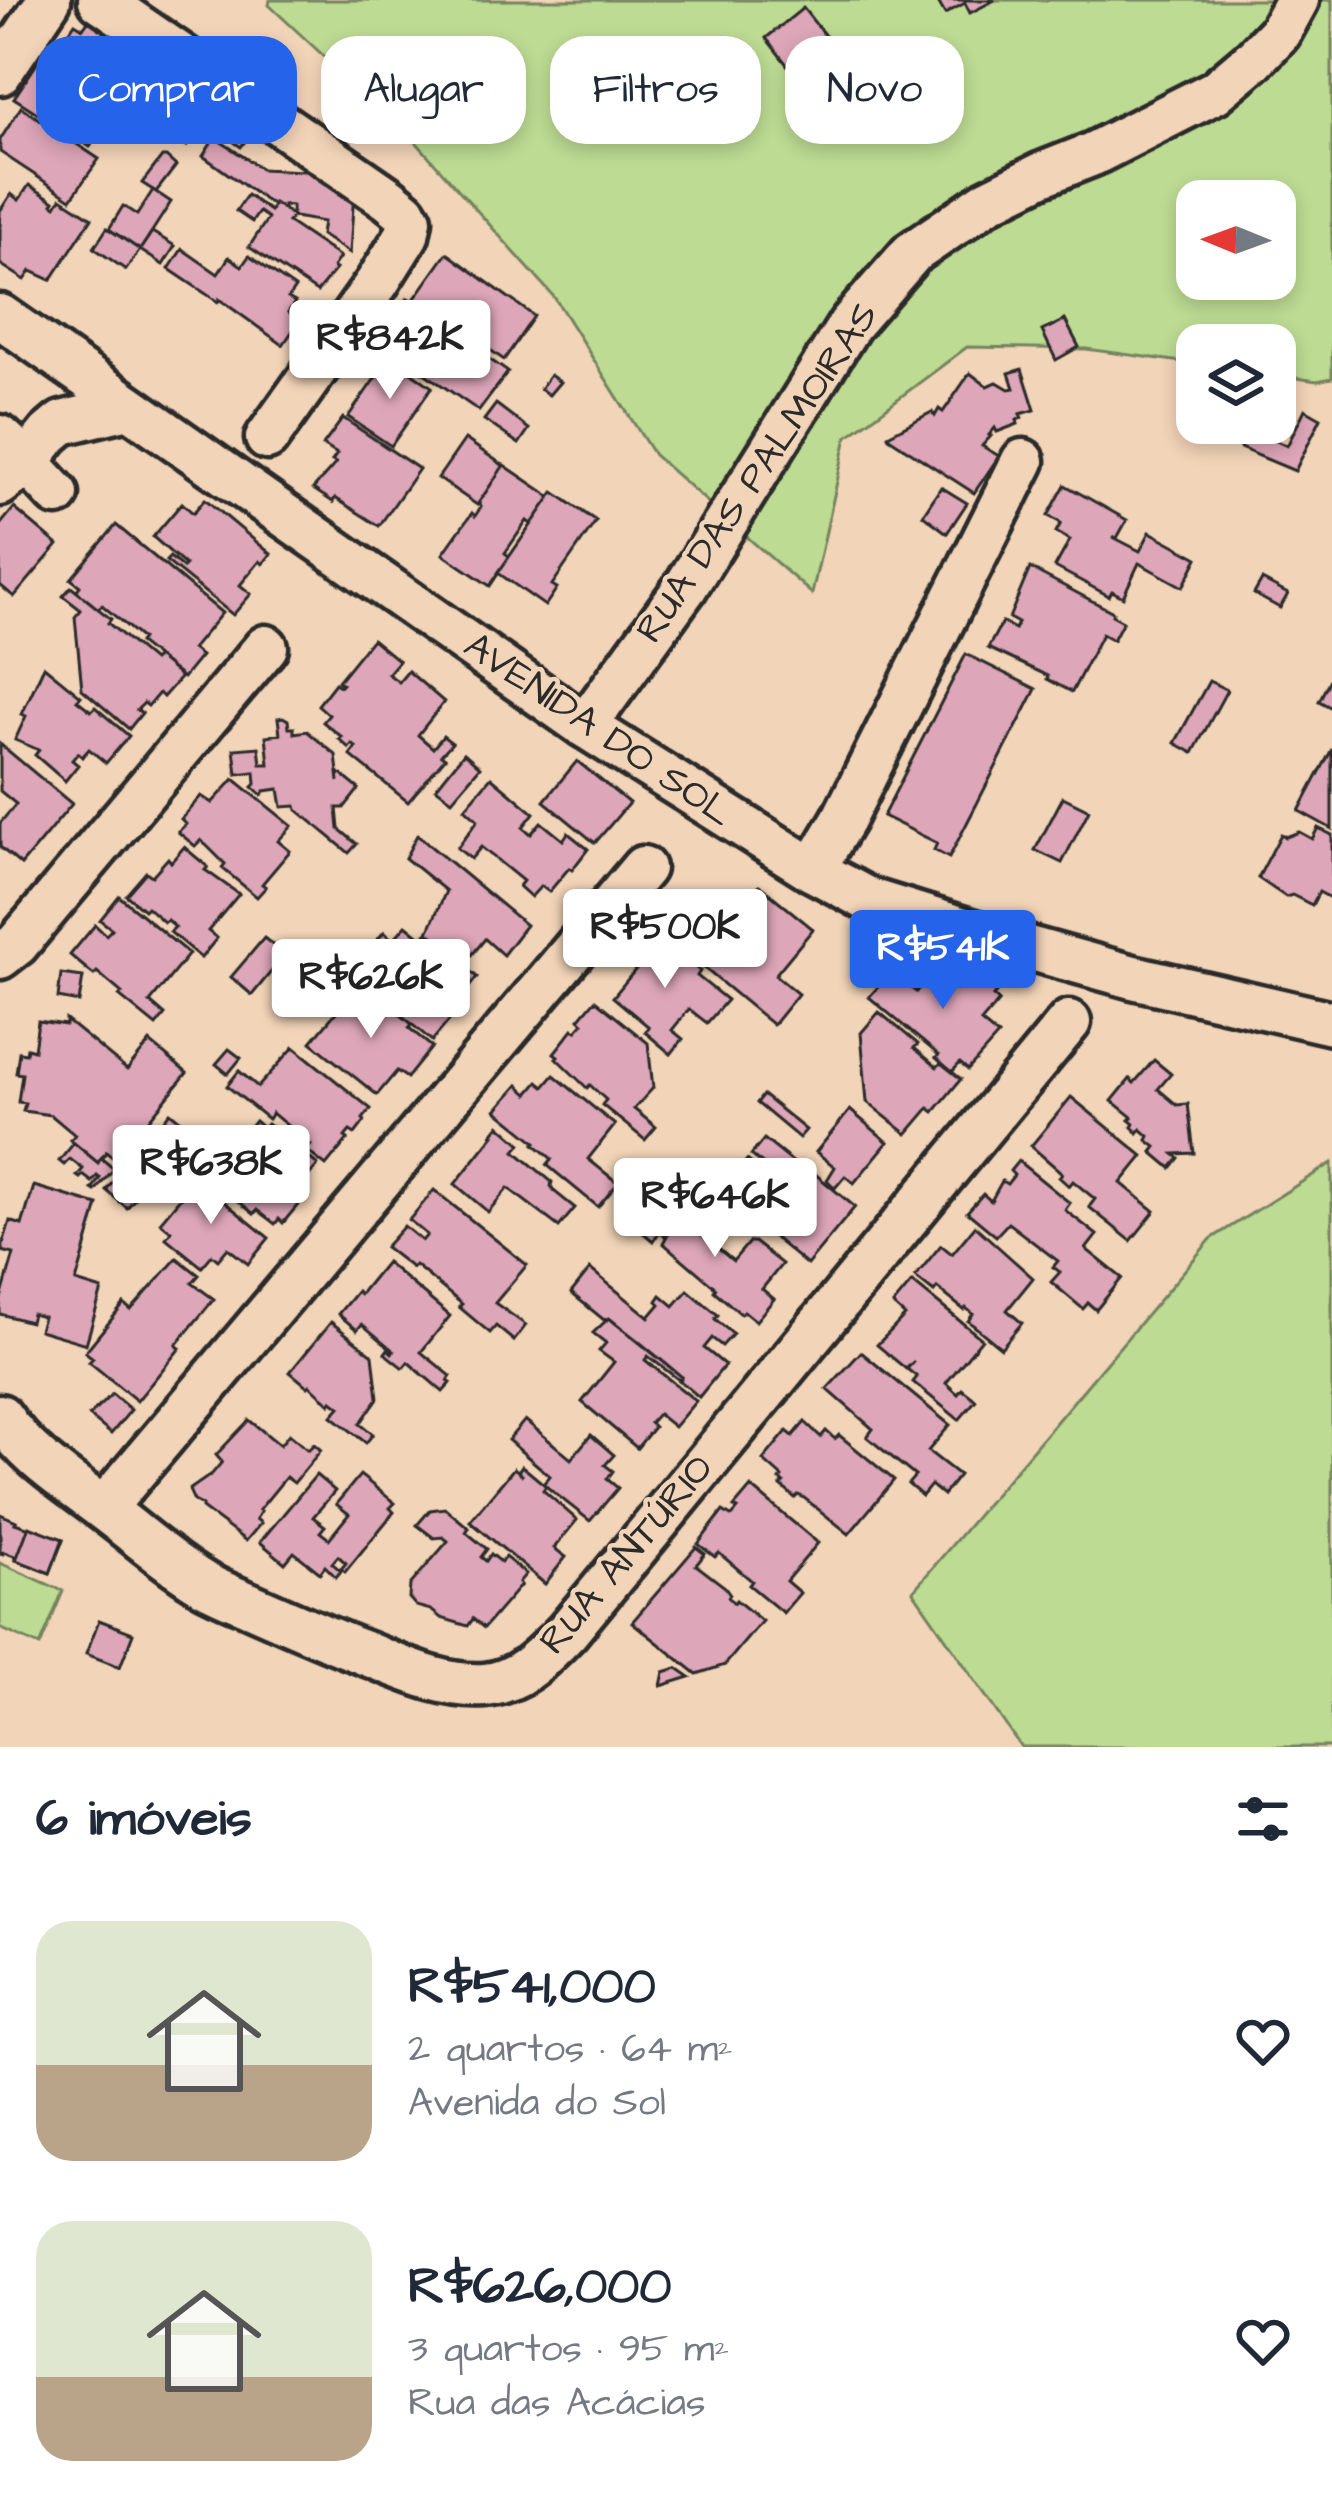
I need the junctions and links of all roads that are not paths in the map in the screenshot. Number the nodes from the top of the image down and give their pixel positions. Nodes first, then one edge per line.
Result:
1 (49, 0) edge
2 (100, 0) edge
3 (1297, 0) edge
4 (0, 73) edge
5 (8, 335) edge
6 (81, 373) junction
7 (128, 407) junction
8 (267, 439) dead end
9 (8, 458) edge
10 (1023, 461) dead end
11 (57, 494) dead end
12 (266, 647) dead end
13 (585, 726) junction
14 (643, 868) dead end
15 (813, 870) junction
16 (0, 957) edge
17 (1328, 1013) edge
18 (1069, 1022) dead end
19 (0, 1417) edge
20 (104, 1508) junction

1 - 4 street
2 - 8 street
3 - 13 street, RUA DAS PALMOIRAS
5 - 6 street, AVENIDA DO SOL
6 - 7 street, AVENIDA DO SOL
6 - 9 street
7 - 9 street
7 - 13 street, AVENIDA DO SOL
9 - 11 street
10 - 15 street
12 - 16 street
13 - 15 street, AVENIDA DO SOL
14 - 20 street
15 - 17 street, AVENIDA DO SOL
18 - 20 street, RUA ANTÚRIO
19 - 20 street, RUA ANTÚRIO

